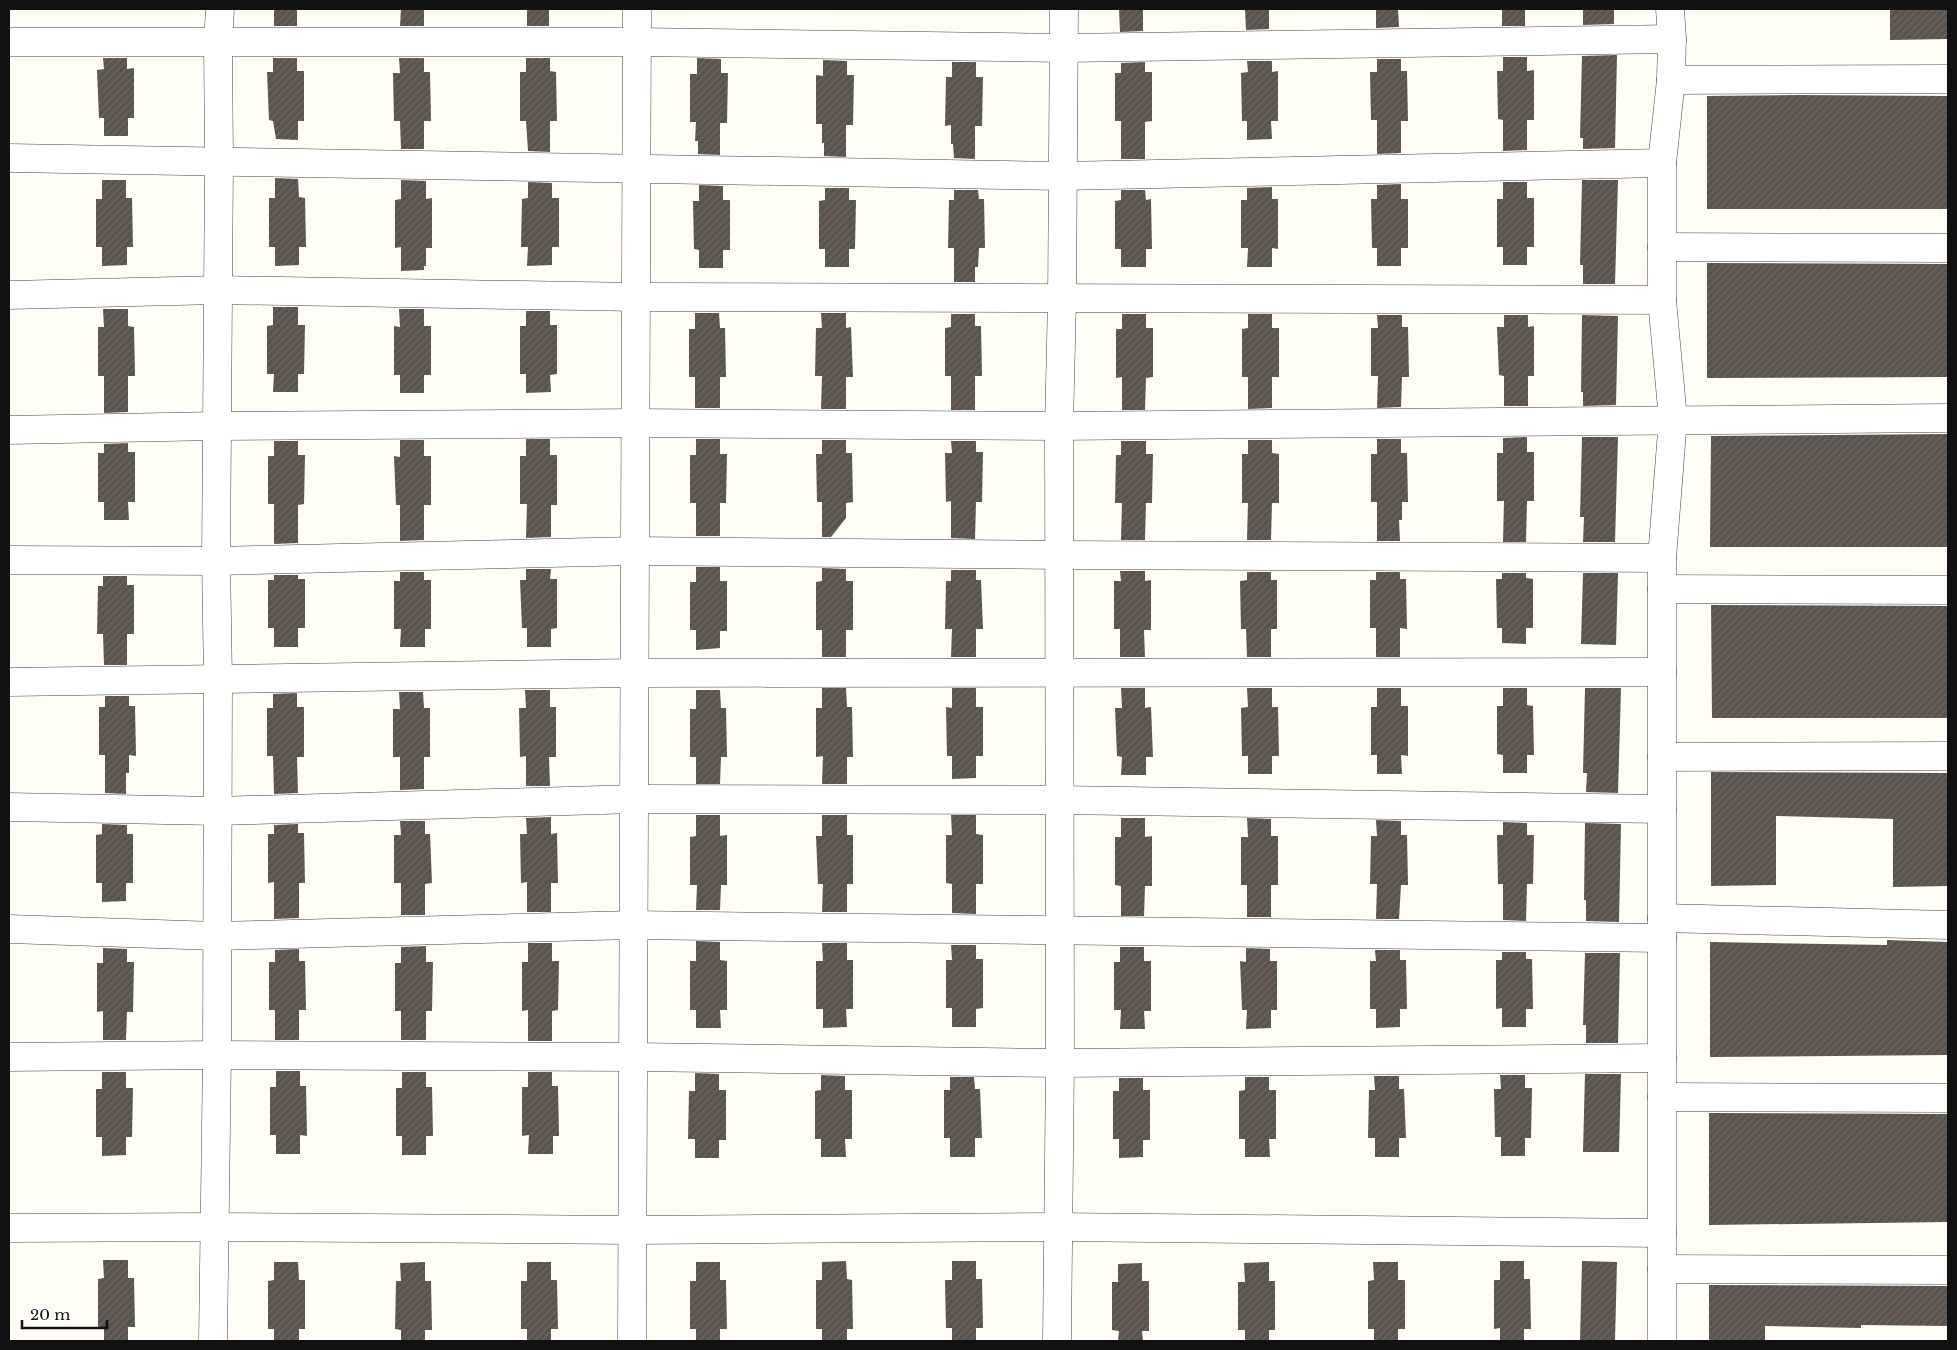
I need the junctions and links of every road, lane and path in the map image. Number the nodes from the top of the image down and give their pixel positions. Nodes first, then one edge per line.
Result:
1 (220, 9) edge
2 (637, 9) edge
3 (1064, 9) edge
4 (1670, 9) edge
5 (1672, 39) junction
6 (9, 42) edge
7 (637, 42) junction
8 (218, 43) junction
9 (1064, 48) junction
10 (1948, 79) edge
11 (1671, 80) junction
12 (9, 158) edge
13 (219, 160) junction
14 (1662, 162) junction
15 (638, 168) junction
16 (1063, 176) junction
17 (1662, 247) junction
18 (1948, 248) edge
19 (218, 290) junction
20 (9, 295) edge
21 (637, 298) junction
22 (1062, 300) junction
23 (1662, 300) junction
24 (1948, 418) edge
25 (1673, 419) junction
26 (635, 423) junction
27 (217, 426) junction
28 (1059, 426) junction
29 (9, 430) edge
30 (635, 551) junction
31 (1058, 556) junction
32 (1662, 558) junction
33 (9, 560) edge
34 (216, 561) junction
35 (1662, 589) junction
36 (1948, 590) edge
37 (1060, 672) junction
38 (1662, 672) junction
39 (636, 673) junction
40 (218, 679) junction
41 (9, 682) edge
42 (1948, 756) edge
43 (1662, 757) junction
44 (635, 799) junction
45 (1060, 800) junction
46 (9, 806) edge
47 (1662, 809) junction
48 (217, 812) junction
49 (634, 924) junction
50 (1948, 925) edge
51 (1662, 928) junction
52 (9, 929) edge
53 (1059, 931) junction
54 (216, 936) junction
55 (217, 1055) junction
56 (9, 1057) edge
57 (634, 1057) junction
58 (1662, 1058) junction
59 (1060, 1063) junction
60 (1662, 1096) junction
61 (1948, 1098) edge
62 (214, 1227) junction
63 (1057, 1227) junction
64 (9, 1228) edge
65 (633, 1230) junction
66 (1662, 1233) junction
67 (1662, 1270) junction
68 (1948, 1270) edge
69 (213, 1341) edge
70 (632, 1341) edge
71 (1056, 1341) edge
72 (1662, 1341) edge

1 - 8 street
2 - 7 street
3 - 9 street
4 - 5 street
5 - 9 street
5 - 11 street
6 - 8 street
7 - 8 street
7 - 9 street
7 - 15 street
8 - 13 street
9 - 16 street
10 - 11 street
11 - 14 street
12 - 13 street
13 - 15 street
13 - 19 street
14 - 16 street
14 - 17 street
15 - 16 street
15 - 21 street
16 - 22 street
17 - 18 street
17 - 23 street
19 - 20 street
19 - 21 street
19 - 27 street
21 - 22 street
21 - 26 street
22 - 23 street
22 - 28 street
23 - 25 street
24 - 25 street
25 - 28 street
25 - 32 street
26 - 27 street
26 - 28 street
26 - 30 street
27 - 29 street
27 - 34 street
28 - 31 street
30 - 31 street
30 - 34 street
30 - 39 street
31 - 32 street
31 - 37 street
32 - 35 street
33 - 34 street
34 - 40 street
35 - 36 street
35 - 38 street
37 - 38 street
37 - 39 street
37 - 45 street
38 - 43 street
39 - 40 street
39 - 44 street
40 - 41 street
40 - 48 street
42 - 43 street
43 - 47 street
44 - 45 street
44 - 48 street
44 - 49 street
45 - 47 street
45 - 53 street
46 - 48 street
47 - 51 street
48 - 54 street
49 - 53 street
49 - 54 street
49 - 57 street
50 - 51 street
51 - 53 street
51 - 58 street
52 - 54 street
53 - 59 street
54 - 55 street
55 - 56 street
55 - 57 street
55 - 62 street
57 - 59 street
57 - 65 street
58 - 59 street
58 - 60 street
59 - 63 street
60 - 61 street
60 - 66 street
62 - 64 street
62 - 65 street
62 - 69 street
63 - 65 street
63 - 66 street
63 - 71 street
65 - 70 street
66 - 67 street
67 - 68 street
67 - 72 street

